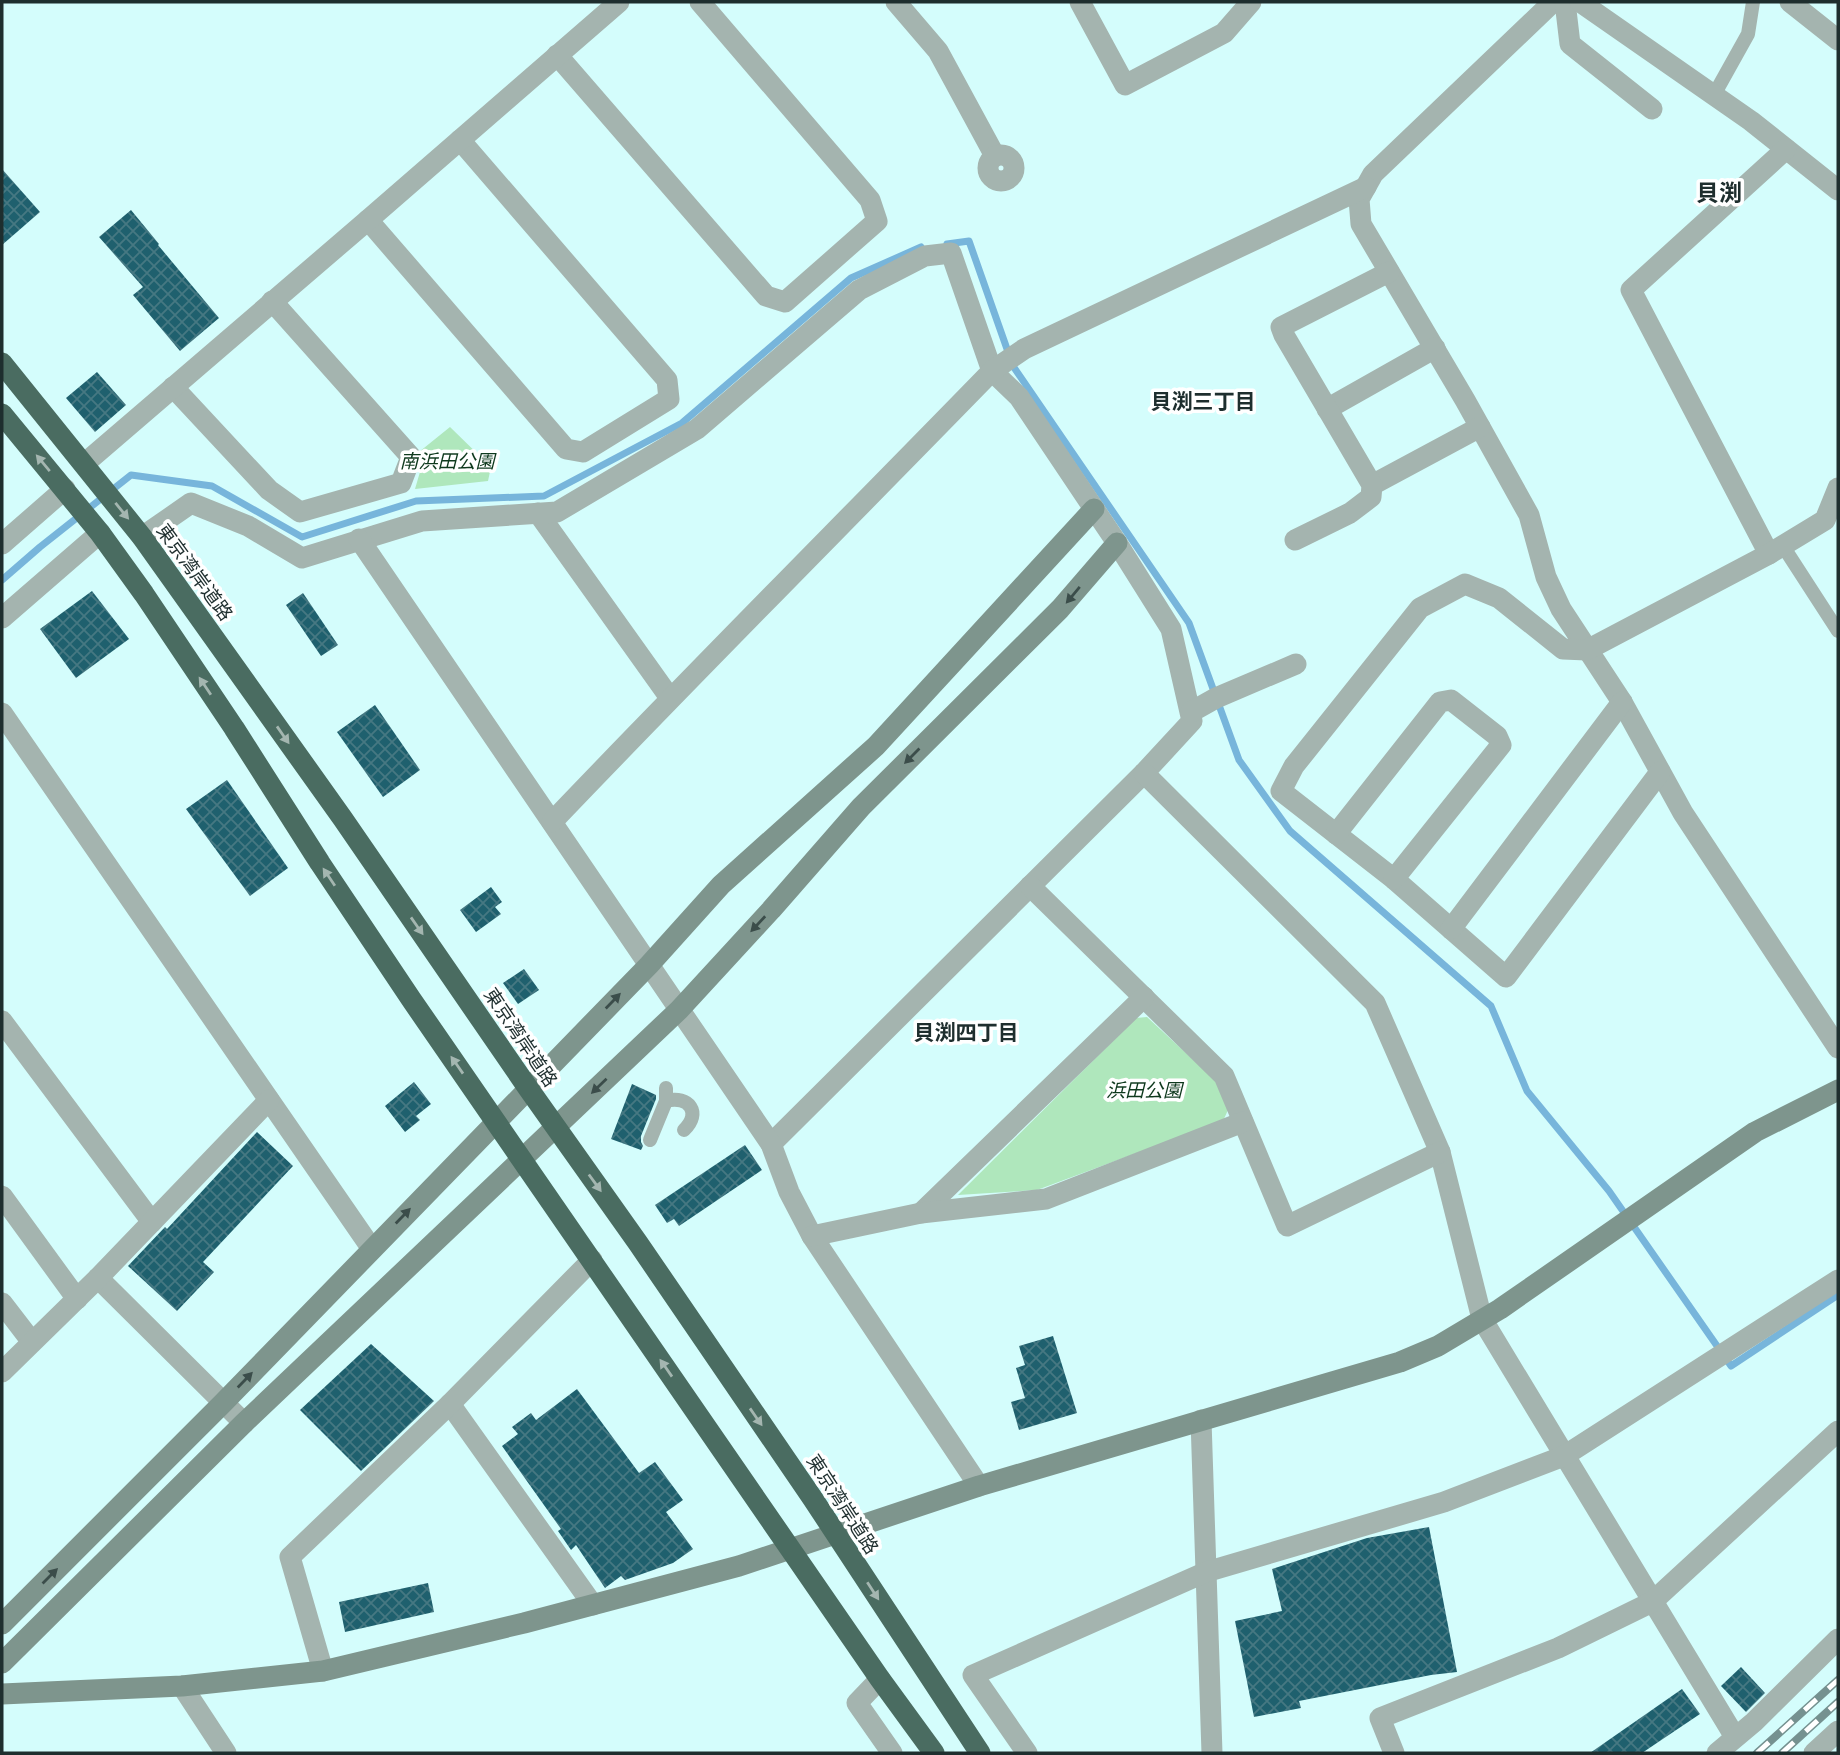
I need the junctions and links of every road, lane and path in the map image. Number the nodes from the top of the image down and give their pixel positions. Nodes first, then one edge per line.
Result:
1 (619, 2) edge
2 (700, 2) edge
3 (896, 2) edge
4 (1080, 2) edge
5 (1251, 2) edge
6 (1553, 2) edge
7 (1565, 2) edge
8 (1580, 2) edge
9 (1753, 2) edge
10 (1790, 2) edge
11 (1838, 40) edge
12 (557, 55) junction
13 (1714, 95) junction
14 (1652, 109) dead end
15 (460, 140) junction
16 (1786, 149) junction
17 (995, 156) dead end
18 (1366, 187) junction
19 (1838, 190) edge
20 (368, 220) junction
21 (1389, 272) junction
22 (272, 301) junction
23 (1435, 348) junction
24 (2, 363) edge
25 (992, 371) junction
26 (173, 387) junction
27 (1327, 409) junction
28 (2, 414) edge
29 (1480, 427) junction
30 (84, 464) junction
31 (1372, 485) junction
32 (1838, 488) edge
33 (65, 489) junction
34 (1094, 509) junction
35 (538, 513) junction
36 (100, 533) junction
37 (142, 537) junction
38 (359, 539) junction
39 (1295, 540) dead end
40 (1117, 543) junction
41 (2, 544) edge
42 (1776, 550) junction
43 (2, 618) edge
44 (1838, 631) edge
45 (1587, 650) junction
46 (1296, 664) dead end
47 (670, 698) junction
48 (1622, 702) junction
49 (1191, 712) junction
50 (2, 713) edge
51 (1660, 772) junction
52 (1144, 773) junction
53 (552, 822) junction
54 (1336, 834) junction
55 (1394, 879) junction
56 (1030, 887) junction
57 (1451, 929) junction
58 (649, 965) junction
59 (1144, 997) junction
60 (679, 1010) junction
61 (2, 1021) edge
62 (1838, 1048) edge
63 (528, 1088) junction
64 (1838, 1090) edge
65 (270, 1100) junction
66 (495, 1122) junction
67 (1243, 1122) junction
68 (555, 1128) junction
69 (684, 1130) dead end
70 (650, 1140) dead end
71 (771, 1144) junction
72 (1440, 1152) junction
73 (522, 1160) junction
74 (2, 1196) edge
75 (920, 1213) junction
76 (152, 1222) junction
77 (812, 1236) junction
78 (372, 1249) junction
79 (592, 1260) junction
80 (98, 1278) junction
81 (1838, 1280) edge
82 (77, 1299) junction
83 (2, 1303) edge
84 (1482, 1319) junction
85 (32, 1342) junction
86 (2, 1372) edge
87 (223, 1403) junction
88 (450, 1404) junction
89 (1201, 1420) junction
90 (244, 1423) junction
91 (1838, 1431) edge
92 (1564, 1456) junction
93 (979, 1486) junction
94 (835, 1534) junction
95 (790, 1549) junction
96 (1206, 1572) junction
97 (1652, 1602) junction
98 (593, 1605) junction
99 (2, 1624) edge
100 (1838, 1639) edge
101 (2, 1662) edge
102 (323, 1671) junction
103 (880, 1679) junction
104 (182, 1686) junction
105 (2, 1695) edge
106 (1838, 1731) edge
107 (1735, 1737) junction
108 (226, 1753) edge
109 (892, 1753) edge
110 (934, 1753) edge
111 (980, 1753) edge
112 (1027, 1753) edge
113 (1212, 1753) edge
114 (1394, 1753) edge
115 (1717, 1753) edge
116 (1814, 1753) edge

1 - 12 street
2 - 12 street
3 - 17 street
4 - 5 street
6 - 18 street
7 - 14 street
8 - 13 street
9 - 13 lane
10 - 11 street
12 - 15 street
13 - 16 street
15 - 20 street
15 - 20 street
16 - 19 street
16 - 42 street
18 - 21 street
18 - 25 street
20 - 22 street
21 - 23 street
21 - 27 street
22 - 26 street
22 - 26 street
23 - 27 street
23 - 29 street
24 - 30 highway, 東京湾岸道路
25 - 34 street
25 - 35 street
25 - 47 street
26 - 30 street
27 - 31 street
33 -> 28 highway
29 - 31 street
29 - 45 street
30 -> 37 highway, 東京湾岸道路
31 - 39 street
32 - 42 street
33 - 36 highway
33 - 41 street
34 - 40 street
34 - 58 street
35 - 38 street
35 - 47 street
36 - 43 street
66 -> 36 highway
37 - 38 street
37 -> 63 highway, 東京湾岸道路
38 - 53 street
40 - 49 street
40 -> 60 street
42 - 44 lane
42 - 45 street
45 - 48 street
45 - 54 street
46 - 49 street
47 - 53 street
48 - 51 street
48 - 57 street
49 - 52 street
50 - 65 street
51 - 57 street
51 - 62 street
52 - 56 street
52 - 72 street
53 - 58 street
54 - 55 street
54 - 55 street
55 - 57 street
56 - 59 street
56 - 71 street
58 - 60 street
63 -> 58 street
59 - 67 street
59 - 75 street
60 -> 68 street
60 - 71 street
61 - 76 street
63 - 66 street
63 - 68 highway, 東京湾岸道路
64 - 84 street
65 - 76 street
65 - 78 street
66 - 73 highway
78 -> 66 street
67 - 72 street
67 - 75 street
68 - 73 street
68 -> 94 highway, 東京湾岸道路
69 - 70 lane
71 - 77 street
72 - 84 street
73 - 79 highway
73 - 90 street
74 - 82 street
75 - 77 street
76 - 80 street
77 - 93 street
87 -> 78 street
79 - 88 street
95 -> 79 highway
80 - 82 street
80 - 87 street
81 - 92 street
82 - 85 street
83 - 85 street
84 - 89 street
84 - 92 street
85 - 86 street
87 - 90 street
99 -> 87 street
88 - 98 street
88 - 102 street
89 - 93 street
89 - 96 street
90 - 101 street
91 - 97 street
92 - 96 street
92 - 97 street
93 - 94 street
94 - 95 street
94 -> 111 highway, 東京湾岸道路
95 - 98 street
95 - 103 highway
96 - 112 street
96 - 113 street
97 - 107 street
97 - 114 street
98 - 102 street
100 - 107 street
102 - 104 street
103 - 109 street
103 - 110 highway
104 - 105 street
104 - 108 street
106 - 116 street
107 - 115 street

